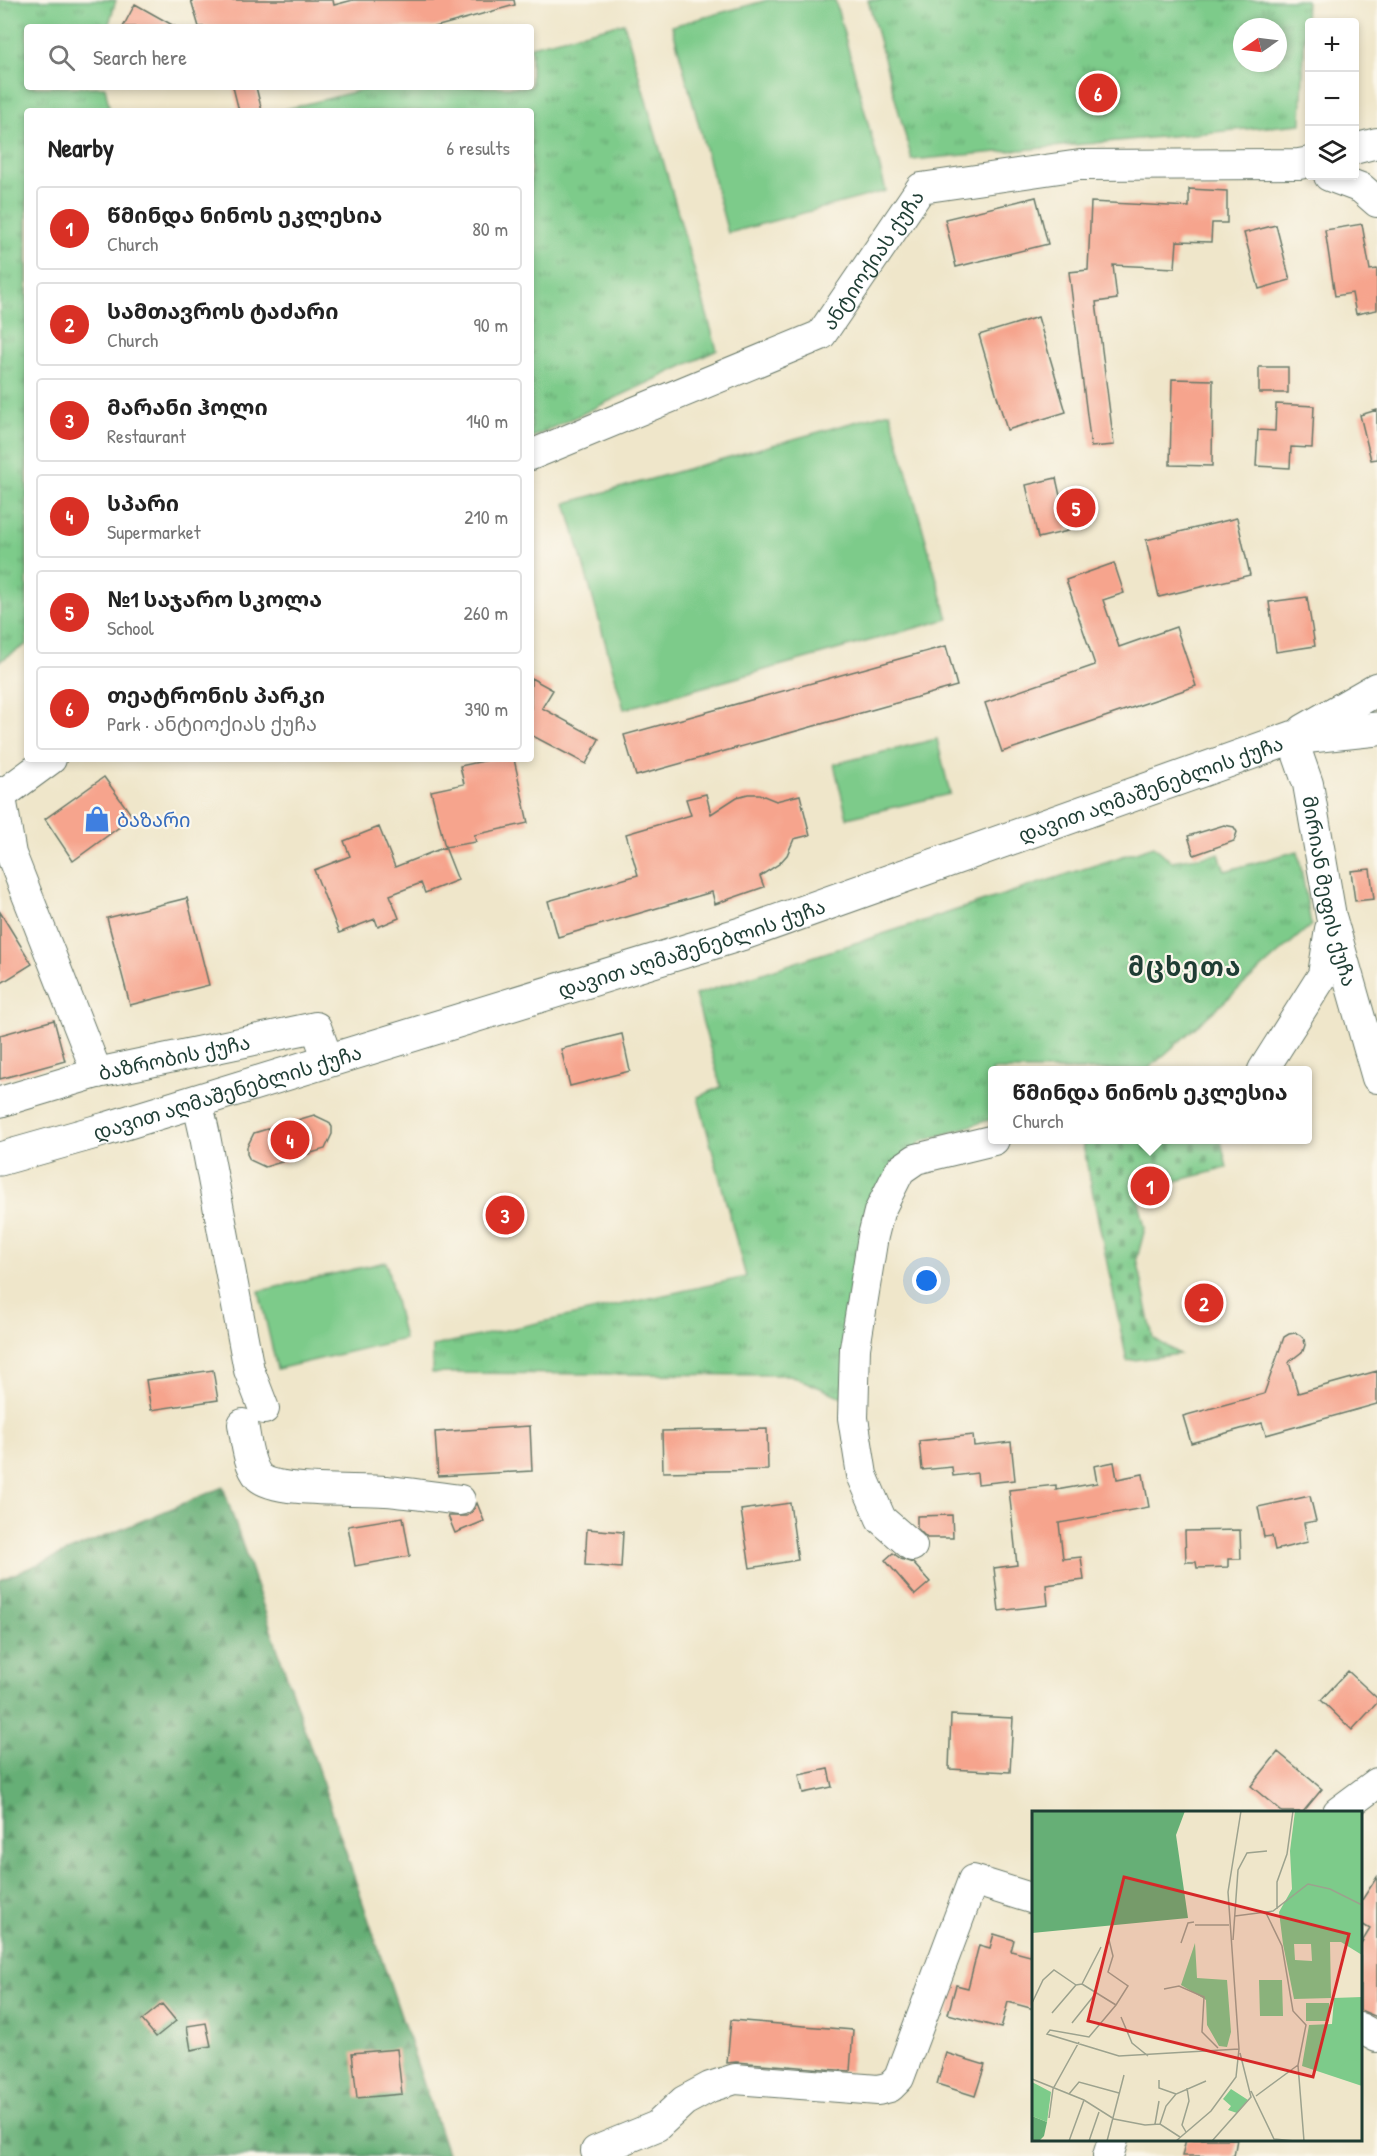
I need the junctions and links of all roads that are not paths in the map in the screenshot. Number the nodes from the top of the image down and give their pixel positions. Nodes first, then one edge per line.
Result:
1 (1377, 143) edge
2 (1359, 148) edge
3 (1305, 165) edge
4 (1340, 180) edge
5 (1377, 202) edge
6 (534, 453) edge
7 (1377, 689) edge
8 (1377, 729) edge
9 (1292, 738) junction
10 (47, 762) edge
11 (1, 794) edge
12 (1331, 916) junction
13 (328, 1060) junction
14 (1266, 1066) edge
15 (97, 1073) junction
16 (1377, 1078) edge
17 (196, 1100) junction
18 (0, 1102) edge
19 (988, 1141) edge
20 (0, 1159) edge
21 (459, 1500) dead end
22 (912, 1546) dead end
23 (1377, 1783) edge
24 (1339, 1811) edge
25 (1032, 1898) edge
26 (1362, 2029) edge
27 (1377, 2037) edge
28 (596, 2151) dead end

1 - 2 street
3 - 6 street, ანტიოქიას ქუჩა
4 - 5 street
7 - 9 main road
8 - 9 main road, დავით აღმაშენებლის ქუჩა
9 - 12 street, მირიან მეფის ქუჩა
9 - 13 main road, დავით აღმაშენებლის ქუჩა
10 - 11 street
11 - 15 street
12 - 14 street
12 - 16 street, მირიან მეფის ქუჩა
13 - 15 street, ბაზრობის ქუჩა
13 - 17 main road, დავით აღმაშენებლის ქუჩა
15 - 18 street, ბაზრობის ქუჩა
17 - 20 main road, დავით აღმაშენებლის ქუჩა
17 - 21 street
19 - 22 street
23 - 24 street
25 - 28 street
26 - 27 street

